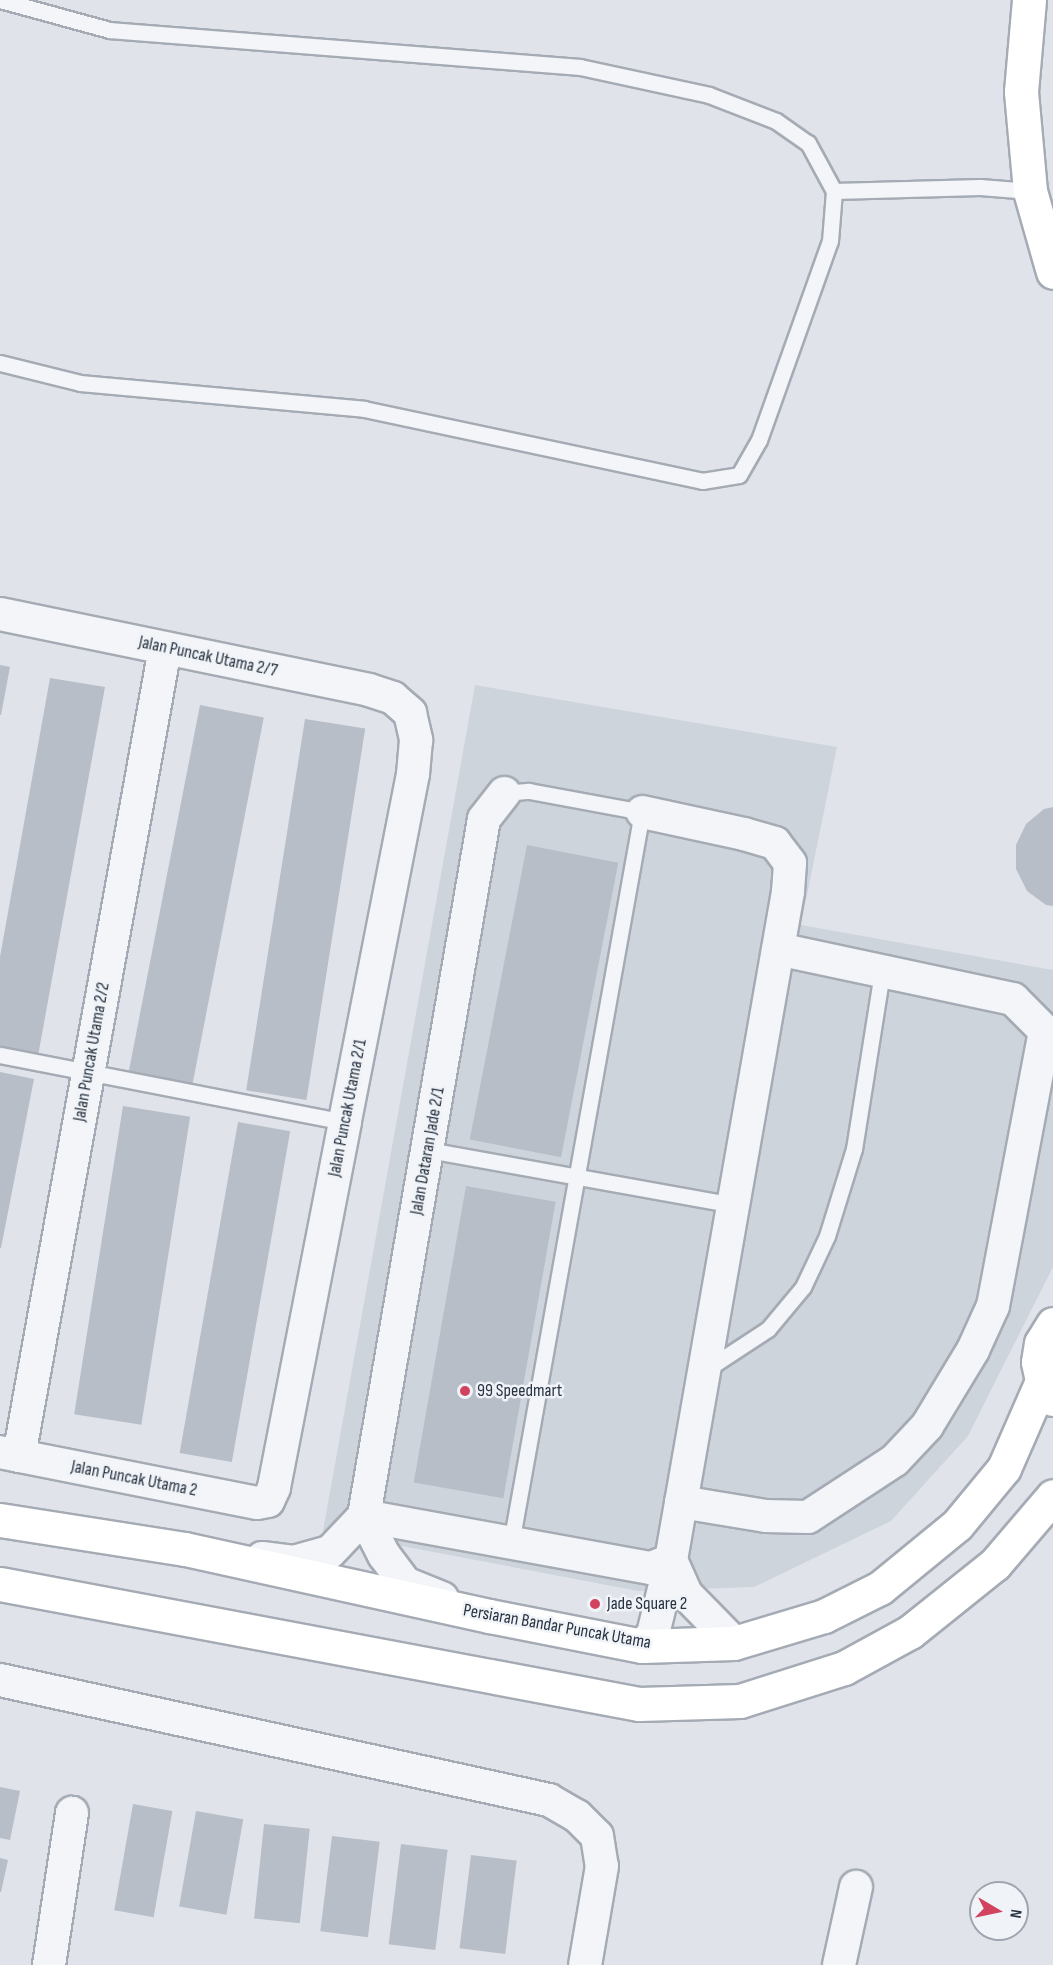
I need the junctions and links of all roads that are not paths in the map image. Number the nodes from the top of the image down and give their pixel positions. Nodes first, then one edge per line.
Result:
1 (0, 0) edge
2 (1029, 0) edge
3 (1030, 190) junction
4 (834, 191) junction
5 (1053, 272) edge
6 (0, 363) edge
7 (0, 614) edge
8 (165, 649) junction
9 (410, 713) joint
10 (504, 793) joint
11 (642, 812) junction
12 (778, 950) junction
13 (882, 972) junction
14 (1049, 1032) edge
15 (0, 1054) edge
16 (89, 1072) junction
17 (345, 1122) junction
18 (428, 1150) junction
19 (576, 1177) junction
20 (733, 1204) junction
21 (1053, 1324) edge
22 (704, 1371) junction
23 (1047, 1390) edge
24 (10, 1454) edge
25 (1053, 1496) edge
26 (268, 1501) joint
27 (681, 1502) junction
28 (364, 1516) junction
29 (0, 1520) edge
30 (511, 1543) junction
31 (185, 1549) junction
32 (671, 1560) junction
33 (0, 1584) edge
34 (489, 1617) junction
35 (734, 1643) junction
36 (642, 1646) junction
37 (0, 1680) edge
38 (72, 1813) dead end
39 (856, 1887) dead end
40 (49, 1965) edge
41 (585, 1965) edge
42 (839, 1965) edge

1 - 4 lane
2 - 3 street
3 - 4 lane
3 - 5 street
4 - 6 lane
7 - 8 street, Jalan Puncak Utama 2/7
8 - 9 street, Jalan Puncak Utama 2/7
8 - 16 street, Jalan Puncak Utama 2/2
9 - 17 street, Jalan Puncak Utama 2/1
10 - 11 lane
10 - 18 street, Jalan Dataran Jade 2/1
11 - 12 street
11 - 19 lane
12 - 13 street
12 - 20 street
13 - 14 street
13 - 22 lane
14 - 27 street
15 - 16 lane
16 - 17 lane
16 - 24 street, Jalan Puncak Utama 2/2
17 - 26 street, Jalan Puncak Utama 2/1
18 - 19 lane
18 - 28 street, Jalan Dataran Jade 2/1
19 - 20 lane
19 - 30 lane
20 - 22 street
21 - 23 street
22 - 27 street
23 - 35 street, Persiaran Bandar Puncak Utama
24 - 26 street, Jalan Puncak Utama 2
25 - 33 street
27 - 32 street
28 - 30 street
28 - 31 street
28 - 34 street
29 - 31 street, Persiaran Bandar Puncak Utama
30 - 32 street
31 - 34 street, Persiaran Bandar Puncak Utama
32 - 35 street
32 - 36 street
34 - 36 street, Persiaran Bandar Puncak Utama
35 - 36 street, Persiaran Bandar Puncak Utama
37 - 41 street
38 - 40 street
39 - 42 street

